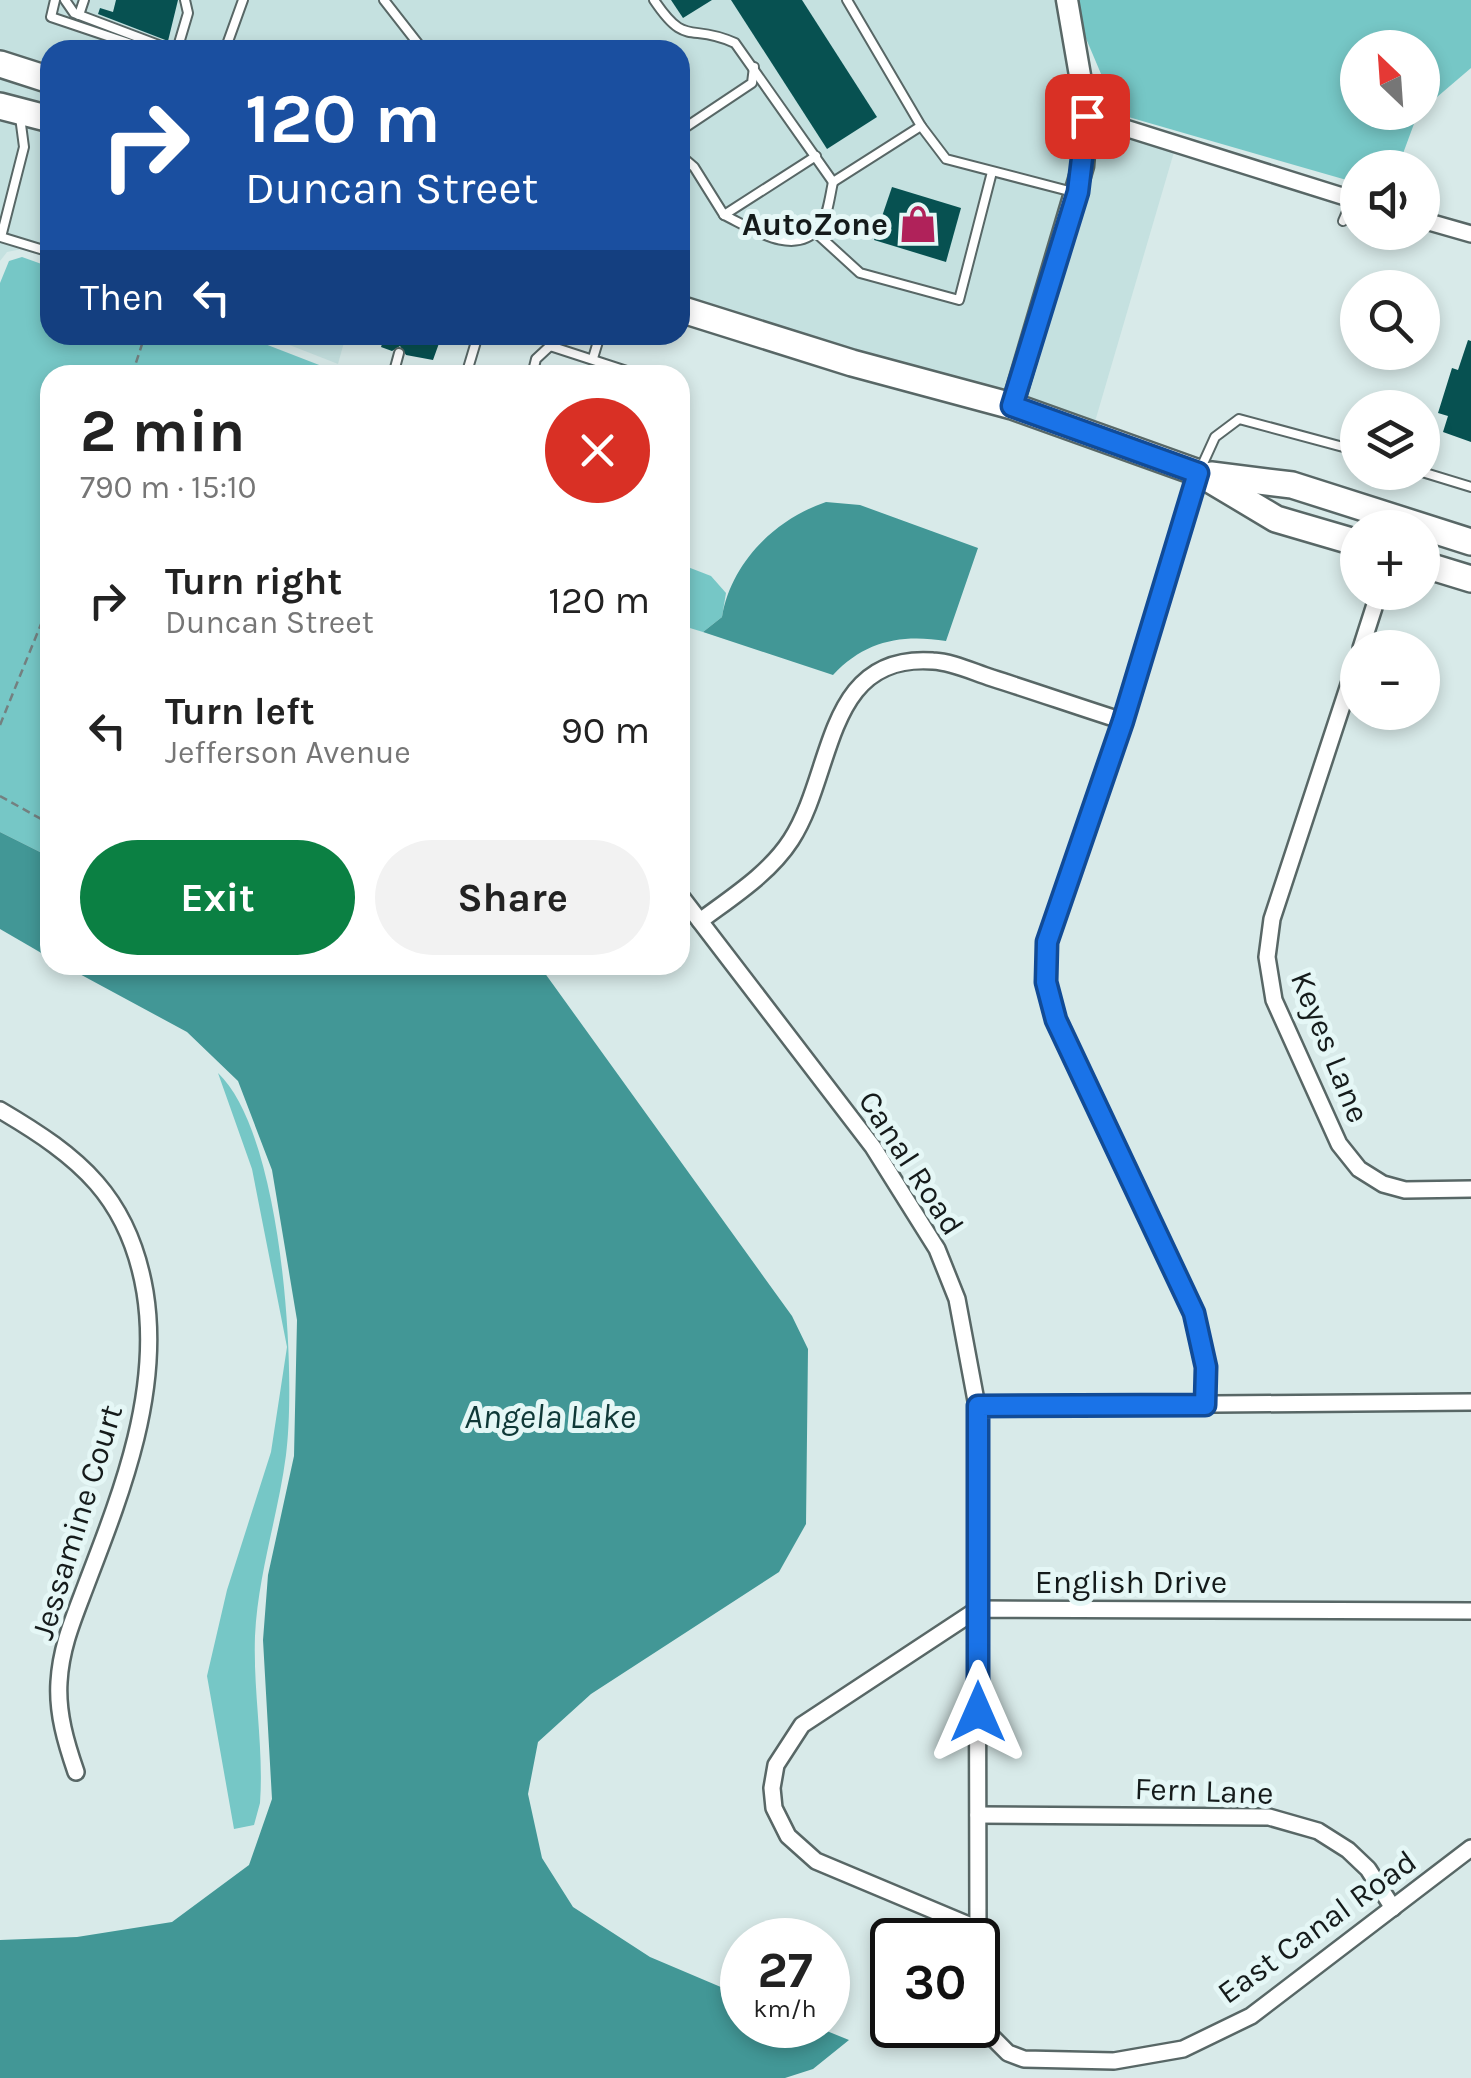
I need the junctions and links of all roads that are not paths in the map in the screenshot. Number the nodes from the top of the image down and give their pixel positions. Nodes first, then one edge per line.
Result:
1 (55, 0) edge
2 (65, 0) edge
3 (84, 0) edge
4 (185, 0) edge
5 (244, 0) edge
6 (384, 0) edge
7 (654, 0) edge
8 (847, 0) edge
9 (1067, 0) edge
10 (80, 16) junction
11 (119, 40) edge
12 (146, 40) edge
13 (178, 40) edge
14 (230, 40) edge
15 (415, 40) edge
16 (0, 64) edge
17 (754, 67) junction
18 (40, 77) edge
19 (9, 109) edge
20 (1087, 116) junction
21 (40, 117) edge
22 (690, 125) edge
23 (922, 126) junction
24 (816, 156) junction
25 (690, 164) edge
26 (992, 172) junction
27 (833, 182) junction
28 (1078, 192) junction
29 (1340, 196) edge
30 (4, 199) edge
31 (724, 215) junction
32 (1440, 225) edge
33 (814, 231) junction
34 (1471, 234) edge
35 (0, 238) edge
36 (40, 249) edge
37 (690, 312) edge
38 (597, 345) edge
39 (400, 353) dead end
40 (594, 358) junction
41 (396, 365) edge
42 (534, 365) edge
43 (613, 365) edge
44 (1012, 406) junction
45 (1340, 447) edge
46 (1198, 473) junction
47 (1440, 478) edge
48 (1471, 487) edge
49 (1340, 539) edge
50 (1471, 542) edge
51 (1440, 560) edge
52 (1471, 564) edge
53 (1440, 569) edge
54 (1471, 580) edge
55 (1340, 712) edge
56 (1123, 721) junction
57 (690, 908) edge
58 (700, 921) junction
59 (0, 1110) edge
60 (1471, 1189) edge
61 (1471, 1402) edge
62 (1205, 1405) junction
63 (978, 1406) junction
64 (978, 1609) junction
65 (1471, 1611) edge
66 (76, 1772) dead end
67 (978, 1815) junction
68 (1471, 1848) edge
69 (1393, 1908) junction
70 (938, 1918) edge
71 (978, 1918) edge
72 (1000, 2045) edge

1 - 11 lane
2 - 10 lane
3 - 10 lane
4 - 13 lane
5 - 14 lane
6 - 15 lane
7 - 17 lane
8 - 23 lane
9 - 20 street
10 - 12 lane
16 - 18 main road
17 - 22 lane
17 - 24 lane
19 - 21 main road
19 - 30 lane
20 - 28 street
20 - 29 street
23 - 26 lane
23 - 27 lane
24 - 27 lane
24 - 31 lane
25 - 31 lane
26 - 28 lane
26 - 33 lane
27 - 33 lane
28 - 44 street
30 - 35 lane
31 - 33 lane
32 - 34 street
35 - 36 lane
37 - 44 main road
38 - 40 lane
39 - 41 lane
40 - 42 lane
40 - 43 lane
44 - 46 main road
45 - 46 lane
46 - 49 main road
46 - 50 main road
46 - 56 street
47 - 48 lane
51 - 52 main road
53 - 54 main road
55 - 60 street, Keyes Lane
56 - 58 street
56 - 62 street
57 - 58 street, Canal Road
58 - 63 street, Canal Road
59 - 66 street, Jessamine Court
61 - 62 street
62 - 63 street
63 - 64 street, Canal Road
64 - 65 street, English Drive
64 - 67 street, Canal Road
64 - 70 street
67 - 69 street, Fern Lane
67 - 71 street, Canal Road
68 - 69 street, East Canal Road
69 - 72 street, East Canal Road

